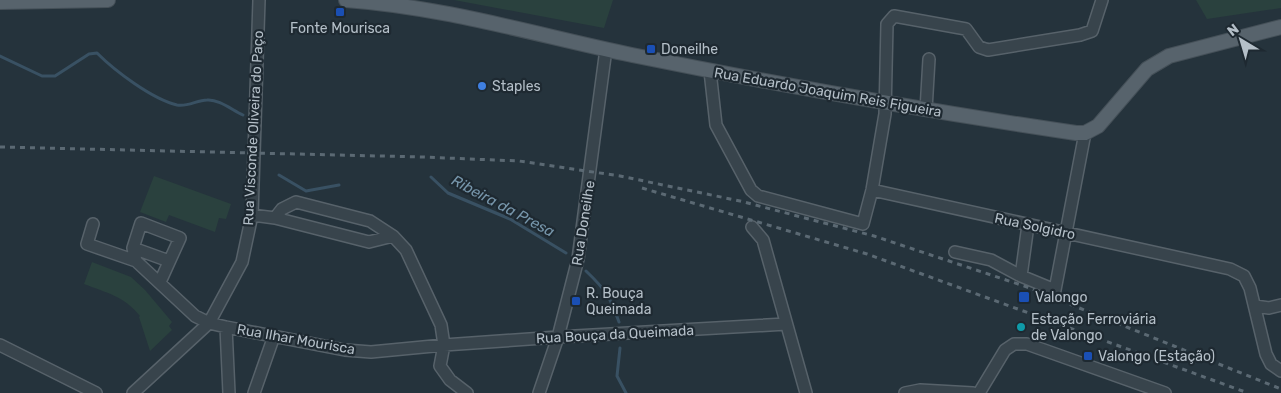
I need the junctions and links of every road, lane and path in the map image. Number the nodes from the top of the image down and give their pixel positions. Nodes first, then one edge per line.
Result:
1 (108, 0) edge
2 (259, 0) edge
3 (346, 0) edge
4 (1102, 0) edge
5 (0, 2) edge
6 (1281, 27) edge
7 (606, 49) junction
8 (929, 59) dead end
9 (710, 71) junction
10 (885, 103) junction
11 (926, 110) junction
12 (1084, 133) junction
13 (872, 190) junction
14 (252, 215) junction
15 (276, 218) junction
16 (93, 224) dead end
17 (1028, 225) junction
18 (752, 227) dead end
19 (1066, 233) junction
20 (393, 236) junction
21 (133, 248) junction
22 (955, 252) dead end
23 (136, 261) junction
24 (169, 261) junction
25 (1021, 276) junction
26 (160, 282) junction
27 (1281, 305) edge
28 (1255, 306) junction
29 (209, 323) junction
30 (786, 324) junction
31 (226, 327) junction
32 (274, 336) junction
33 (558, 337) junction
34 (0, 345) edge
35 (444, 345) junction
36 (1281, 371) edge
37 (96, 393) edge
38 (133, 393) edge
39 (229, 393) edge
40 (254, 393) edge
41 (467, 393) edge
42 (539, 393) edge
43 (806, 393) edge
44 (905, 393) edge
45 (973, 393) edge
46 (979, 393) edge
47 (1165, 393) edge

1 - 5 main road
2 - 14 street, Rua Visconde Oliveira do Paço
3 - 7 main road, Rua Eduardo Joaquim Reis Figueira
4 - 10 street
6 - 12 main road
7 - 9 main road, Rua Eduardo Joaquim Reis Figueira
7 - 33 street, Rua Doneilhe
8 - 11 street
9 - 10 main road, Rua Eduardo Joaquim Reis Figueira
9 - 13 street
10 - 11 main road, Rua Eduardo Joaquim Reis Figueira
10 - 13 street
11 - 12 main road, Rua Eduardo Joaquim Reis Figueira
12 - 19 street
13 - 17 street, Rua Solgidro
14 - 15 street
14 - 29 street, Rua Visconde Oliveira do Paço
15 - 20 street
15 - 20 street
16 - 23 street
17 - 19 street, Rua Solgidro
17 - 25 street
18 - 30 street
19 - 25 street
19 - 28 street, Rua Solgidro
20 - 35 street
21 - 23 street
21 - 24 street
21 - 24 street
22 - 25 street
23 - 26 street
24 - 26 street
26 - 29 street
27 - 28 street
28 - 36 street, Rua Solgidro
29 - 31 street, Rua Ilhar Mourisca
29 - 38 street, Rua Visconde Oliveira do Paço
30 - 33 street, Rua Bouça da Queimada
30 - 43 street
31 - 32 street, Rua Ilhar Mourisca
31 - 39 street
32 - 35 street, Rua Ilhar Mourisca
32 - 40 street
33 - 35 street, Rua Bouça da Queimada
33 - 42 street, Rua Doneilhe
34 - 37 street
35 - 41 street
44 - 45 street
46 - 47 street

